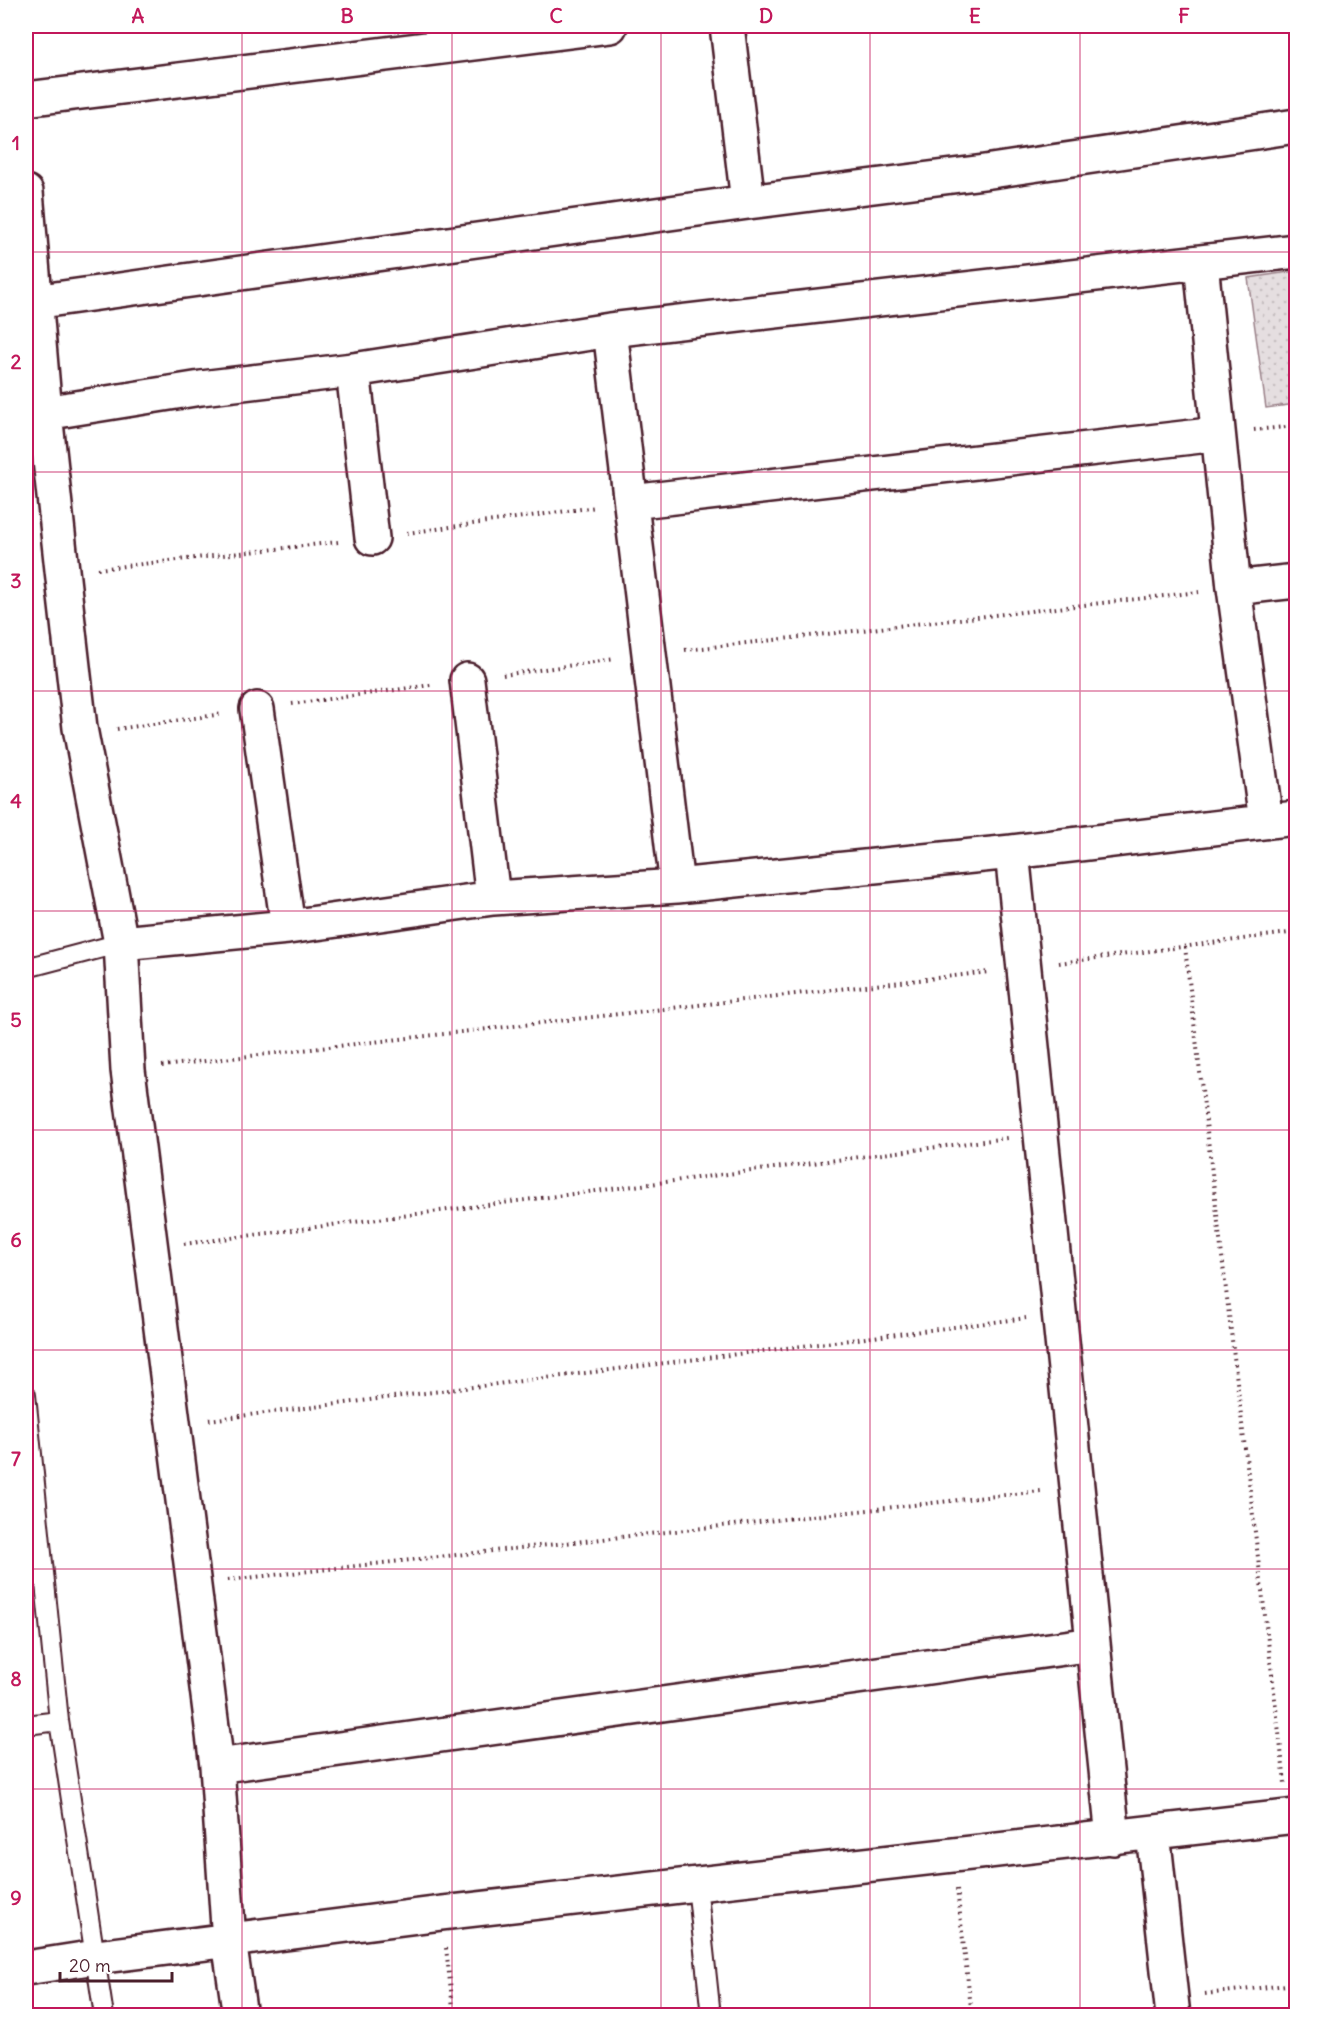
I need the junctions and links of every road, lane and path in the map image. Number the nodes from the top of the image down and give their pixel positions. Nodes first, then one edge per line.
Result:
1 (601, 26) edge
2 (728, 26) edge
3 (26, 99) edge
4 (1296, 126) edge
5 (26, 192) edge
6 (748, 202) junction
7 (1296, 251) edge
8 (1202, 263) junction
9 (34, 302) junction
10 (610, 330) junction
11 (353, 370) junction
12 (45, 413) junction
13 (1218, 434) junction
14 (631, 502) junction
15 (372, 538) dead end
16 (1296, 581) edge
17 (1234, 588) junction
18 (467, 680) dead end
19 (257, 709) dead end
20 (1281, 819) edge
21 (1012, 852) junction
22 (677, 886) junction
23 (493, 898) junction
24 (288, 927) junction
25 (1296, 932) edge
26 (121, 943) junction
27 (1185, 947) junction
28 (26, 968) edge
29 (1024, 968) junction
30 (128, 1070) junction
31 (1041, 1134) junction
32 (151, 1248) junction
33 (1059, 1314) junction
34 (26, 1395) edge
35 (174, 1425) junction
36 (30, 1479) edge
37 (1077, 1487) junction
38 (194, 1584) junction
39 (1093, 1644) junction
40 (59, 1721) junction
41 (26, 1725) edge
42 (217, 1766) junction
43 (1293, 1816) edge
44 (1153, 1833) junction
45 (1113, 1838) junction
46 (953, 1856) junction
47 (697, 1885) junction
48 (442, 1913) junction
49 (229, 1941) junction
50 (96, 1957) junction
51 (26, 1968) edge
52 (1296, 1984) edge
53 (1172, 2007) edge
54 (104, 2016) edge
55 (240, 2016) edge
56 (454, 2016) edge
57 (711, 2016) edge
58 (972, 2016) edge

1 - 3 street
2 - 6 street
4 - 6 street
5 - 9 street
6 - 9 street
7 - 8 street
8 - 10 street
8 - 13 street
9 - 12 street
10 - 11 street
10 - 14 street
11 - 12 street
11 - 15 street
12 - 26 street
13 - 14 street
13 - 17 street
14 - 22 street
16 - 17 street
17 - 20 street
18 - 23 street
19 - 24 street
20 - 21 street
21 - 22 street
21 - 29 street
22 - 23 street
23 - 24 street
24 - 26 street
25 - 27 path
26 - 28 lane
26 - 30 street
27 - 29 path
27 - 43 path
29 - 30 path
29 - 31 street
30 - 32 street
31 - 32 path
31 - 33 street
32 - 35 street
33 - 35 path
33 - 37 street
34 - 36 lane
35 - 38 street
36 - 40 lane
37 - 38 path
37 - 39 street
38 - 42 street
39 - 42 street
39 - 45 street
40 - 41 lane
40 - 50 lane
42 - 49 street
43 - 44 street
44 - 45 street
44 - 53 street
45 - 46 street
46 - 47 street
46 - 58 path
47 - 48 street
47 - 57 lane
48 - 49 street
48 - 56 path
49 - 50 street
49 - 55 street
50 - 51 street
50 - 54 lane
52 - 53 path

